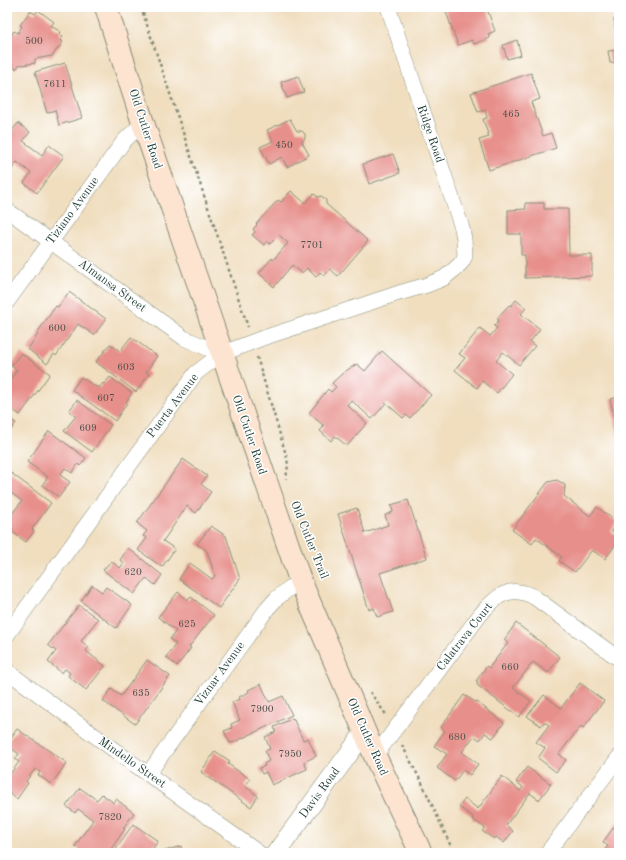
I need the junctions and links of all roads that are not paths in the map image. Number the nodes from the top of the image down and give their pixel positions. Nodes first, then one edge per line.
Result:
1 (106, 7) edge
2 (388, 7) edge
3 (143, 123) junction
4 (7, 210) edge
5 (51, 241) junction
6 (462, 262) joint
7 (7, 302) edge
8 (221, 354) junction
9 (300, 580) junction
10 (7, 635) edge
11 (619, 659) edge
12 (7, 671) edge
13 (364, 733) junction
14 (375, 756) junction
15 (619, 757) edge
16 (148, 774) junction
17 (259, 853) edge
18 (276, 853) edge
19 (420, 853) edge
20 (547, 853) edge

1 - 3 main road, Old Cutler Road
2 - 6 street, Ridge Road
3 - 5 street, Tiziano Avenue
3 - 8 main road, Old Cutler Road
4 - 5 street, Almansa Street
5 - 7 street, Tiziano Avenue
5 - 8 street, Almansa Street
6 - 8 street, Puerta Avenue
8 - 9 main road, Old Cutler Road
8 - 10 street, Puerta Avenue
9 - 13 main road, Old Cutler Road
9 - 16 street, Viznar Avenue
11 - 14 street, Calatrava Court
12 - 16 street, Mindello Street
13 - 14 main road, Old Cutler Road
13 - 18 street, Davis Road
14 - 19 main road, Old Cutler Road
15 - 20 street
16 - 17 street, Mindello Street

